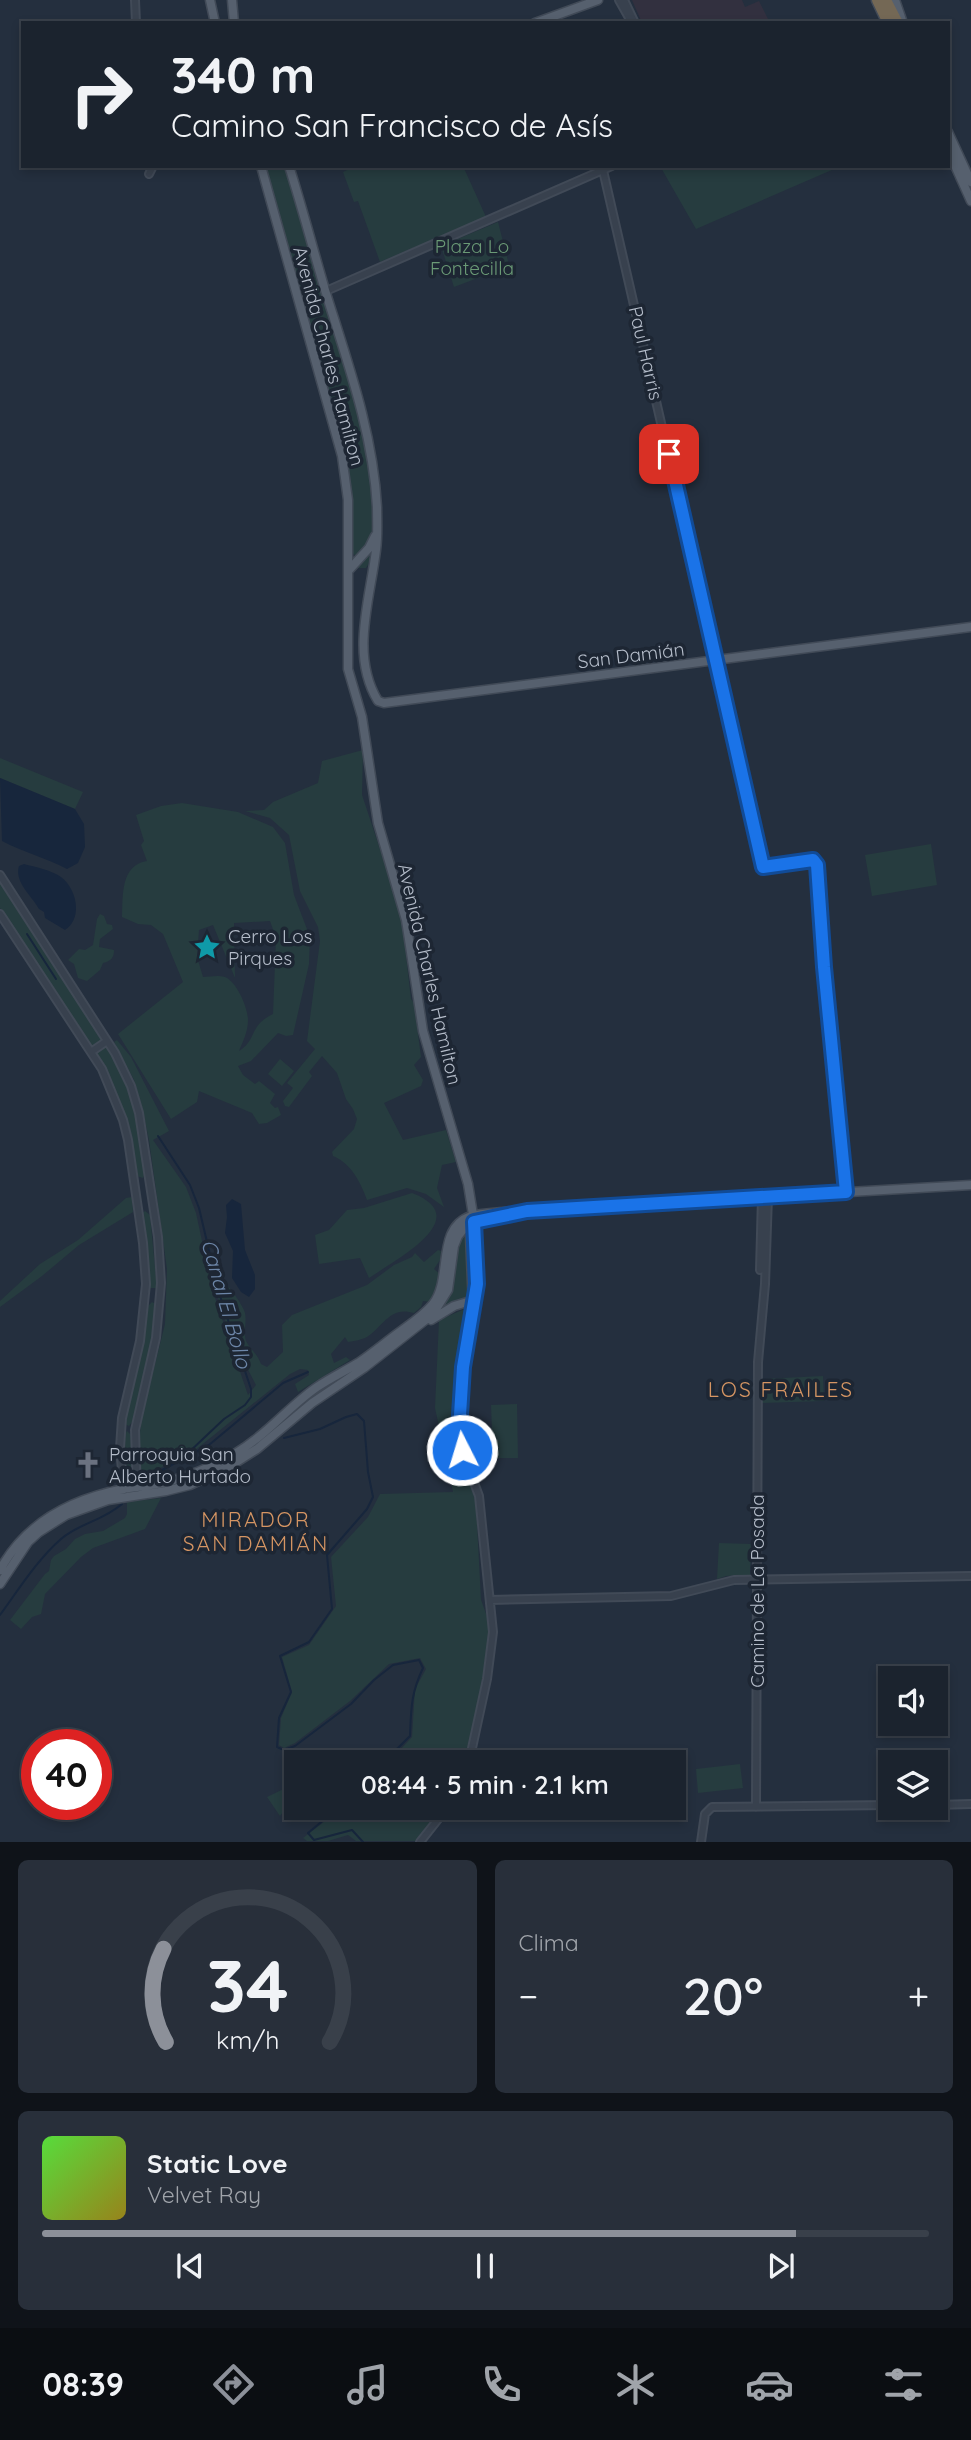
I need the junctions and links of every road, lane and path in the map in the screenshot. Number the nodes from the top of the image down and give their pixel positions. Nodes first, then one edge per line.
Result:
1 (135, 0) edge
2 (210, 0) edge
3 (233, 0) edge
4 (584, 0) edge
5 (598, 0) edge
6 (619, 0) edge
7 (624, 0) edge
8 (874, 0) edge
9 (886, 0) edge
10 (895, 0) edge
11 (573, 8) junction
12 (136, 21) edge
13 (215, 21) edge
14 (234, 21) edge
15 (540, 21) edge
16 (632, 21) edge
17 (632, 21) edge
18 (885, 21) edge
19 (899, 21) edge
20 (900, 21) edge
21 (950, 136) edge
22 (950, 154) edge
23 (152, 168) edge
24 (262, 168) edge
25 (290, 168) edge
26 (603, 168) edge
27 (149, 174) dead end
28 (971, 182) edge
29 (971, 201) edge
30 (326, 291) junction
31 (377, 530) junction
32 (348, 549) junction
33 (356, 560) junction
34 (348, 571) junction
35 (971, 627) edge
36 (715, 659) junction
37 (378, 701) joint
38 (0, 875) edge
39 (0, 914) edge
40 (107, 1041) junction
41 (91, 1052) junction
42 (971, 1185) edge
43 (846, 1192) junction
44 (765, 1197) junction
45 (471, 1219) junction
46 (474, 1300) junction
47 (419, 1326) junction
48 (312, 1391) junction
49 (295, 1418) junction
50 (136, 1491) junction
51 (124, 1493) junction
52 (0, 1570) edge
53 (971, 1576) edge
54 (757, 1579) junction
55 (0, 1584) edge
56 (490, 1600) junction
57 (472, 1750) edge
58 (971, 1804) edge
59 (878, 1805) edge
60 (948, 1805) edge
61 (756, 1807) junction
62 (437, 1820) edge
63 (420, 1842) edge
64 (701, 1842) edge

1 - 12 street
2 - 13 main road
3 - 14 main road
4 - 11 main road
5 - 11 main road
6 - 16 street
7 - 17 street
8 - 18 highway
9 - 19 highway
10 - 20 main road
11 - 15 main road
21 - 28 main road
22 - 29 main road
23 - 27 street
24 - 32 main road, Avenida Charles Hamilton
25 - 30 main road, Avenida Charles Hamilton
26 - 30 street
26 - 36 street, Paul Harris
30 - 31 main road, Avenida Charles Hamilton
31 - 33 main road
31 - 37 main road, Avenida Charles Hamilton
32 - 33 main road
32 - 34 main road, Avenida Charles Hamilton
33 - 34 main road
34 - 45 main road, Avenida Charles Hamilton
35 - 36 main road, San Damián
36 - 37 main road, San Damián
36 - 43 street, Paul Harris
38 - 40 street
39 - 41 street
40 - 41 street
40 - 50 street
41 - 51 street
42 - 43 main road
43 - 44 main road
44 - 45 main road
44 - 54 street, Camino de La Posada
45 - 46 street, Avenida Charles Hamilton
45 - 47 main road
45 - 48 main road
46 - 47 main road
46 - 56 street, Avenida Charles Hamilton
47 - 49 main road
48 - 49 main road
48 - 50 main road
49 - 50 main road
50 - 51 main road
51 - 52 main road
51 - 55 main road
53 - 54 street
54 - 56 street
54 - 61 street, Camino de La Posada
56 - 57 street, Avenida Charles Hamilton
58 - 60 street
59 - 61 street
61 - 64 street
62 - 63 street

